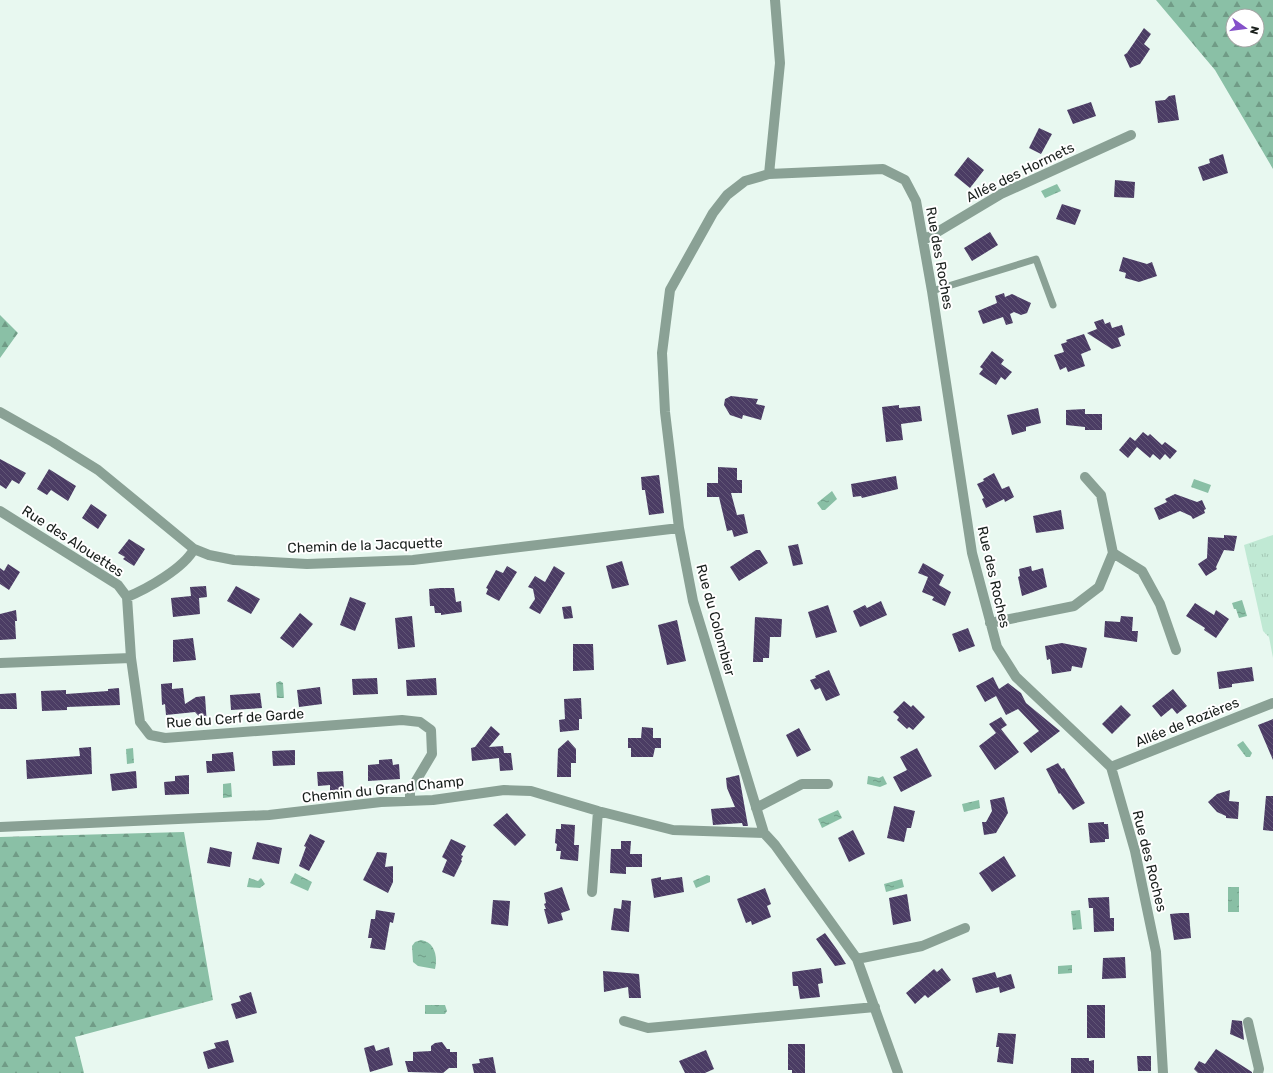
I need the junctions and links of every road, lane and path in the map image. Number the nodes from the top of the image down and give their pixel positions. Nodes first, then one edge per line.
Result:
1 (775, 0) edge
2 (1131, 135) dead end
3 (769, 174) junction
4 (924, 240) junction
5 (932, 291) junction
6 (1053, 305) dead end
7 (0, 412) edge
8 (1085, 477) dead end
9 (0, 511) edge
10 (679, 528) junction
11 (194, 549) junction
12 (1113, 553) junction
13 (127, 598) junction
14 (990, 624) junction
15 (1176, 650) dead end
16 (131, 658) junction
17 (0, 663) edge
18 (1273, 703) edge
19 (1111, 767) junction
20 (828, 784) dead end
21 (410, 801) junction
22 (756, 808) junction
23 (598, 811) junction
24 (0, 827) edge
25 (764, 833) junction
26 (592, 892) dead end
27 (965, 928) dead end
28 (857, 959) junction
29 (875, 1007) junction
30 (624, 1021) dead end
31 (1248, 1022) dead end
32 (898, 1073) edge
33 (1163, 1073) edge
34 (1258, 1073) edge

1 - 3 street
2 - 4 street, Allée des Hormets
3 - 4 street, Rue des Roches
3 - 10 street, Rue du Colombier
4 - 5 street, Rue des Roches
5 - 6 lane
5 - 14 street, Rue des Roches
7 - 11 street, Chemin de la Jacquette
8 - 12 street
9 - 13 street, Rue des Alouettes
10 - 11 street, Chemin de la Jacquette
10 - 22 street, Rue du Colombier
11 - 13 street, Rue des Alouettes
12 - 14 street
12 - 15 street
13 - 16 street, Rue des Alouettes
14 - 19 street, Rue des Roches
16 - 17 street
16 - 21 street, Rue du Cerf de Garde
18 - 19 street, Allée de Rozières
19 - 33 street, Rue des Roches
20 - 22 street
21 - 23 street, Chemin du Grand Champ
21 - 24 street, Chemin du Grand Champ
22 - 25 street, Rue du Colombier
23 - 25 street, Chemin du Grand Champ
23 - 26 street
25 - 28 street, Rue du Colombier
27 - 28 street
28 - 29 street, Rue du Colombier
29 - 30 street
29 - 32 street, Rue du Colombier
31 - 34 street

